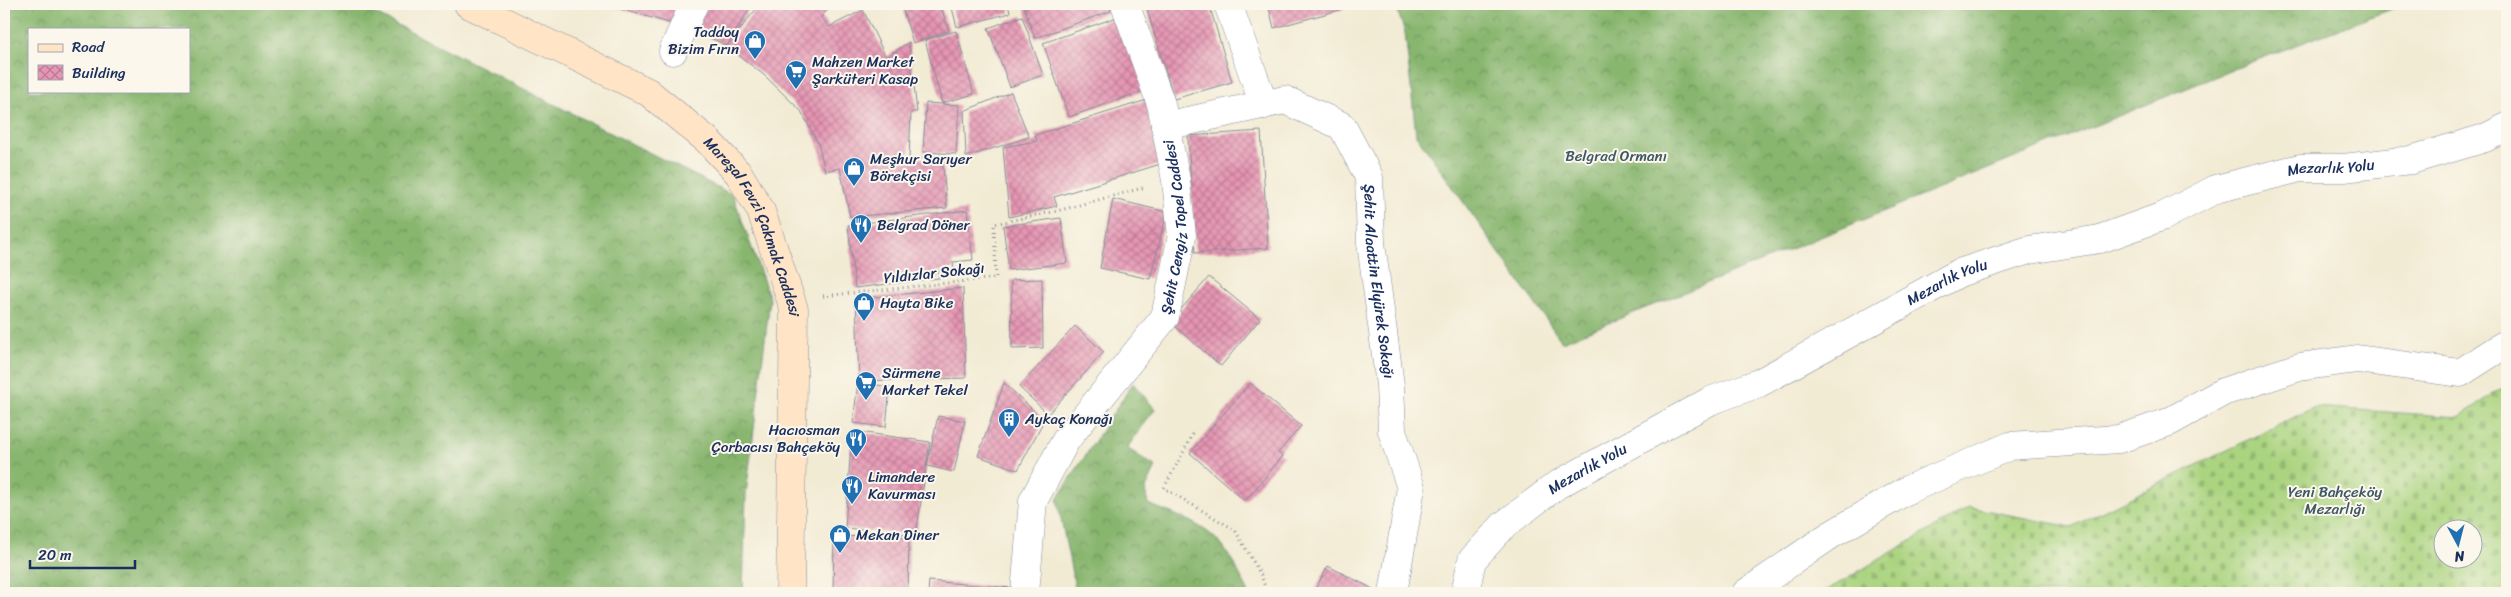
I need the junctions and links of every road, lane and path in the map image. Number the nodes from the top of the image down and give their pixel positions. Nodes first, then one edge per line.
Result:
1 (468, 4) edge
2 (694, 4) edge
3 (1125, 4) edge
4 (1228, 4) edge
5 (673, 51) dead end
6 (1264, 104) junction
7 (1165, 126) junction
8 (2507, 127) edge
9 (1176, 180) junction
10 (814, 296) dead end
11 (2507, 342) edge
12 (1193, 434) dead end
13 (790, 593) edge
14 (1025, 593) edge
15 (1267, 593) edge
16 (1393, 593) edge
17 (1465, 593) edge
18 (1746, 593) edge

1 - 13 main road, Mareşal Fevzi Çakmak Caddesi
2 - 5 street
3 - 7 street, Şehit Cengiz Topel Caddesi
4 - 6 street
6 - 7 street, Şehit Alaattin Elyürek Sokağı
6 - 16 street, Şehit Alaattin Elyürek Sokağı
7 - 9 street, Şehit Cengiz Topel Caddesi
8 - 17 street, Mezarlık Yolu
9 - 10 path, Yıldızlar Sokağı
9 - 14 street, Şehit Cengiz Topel Caddesi
11 - 18 street
12 - 15 path

